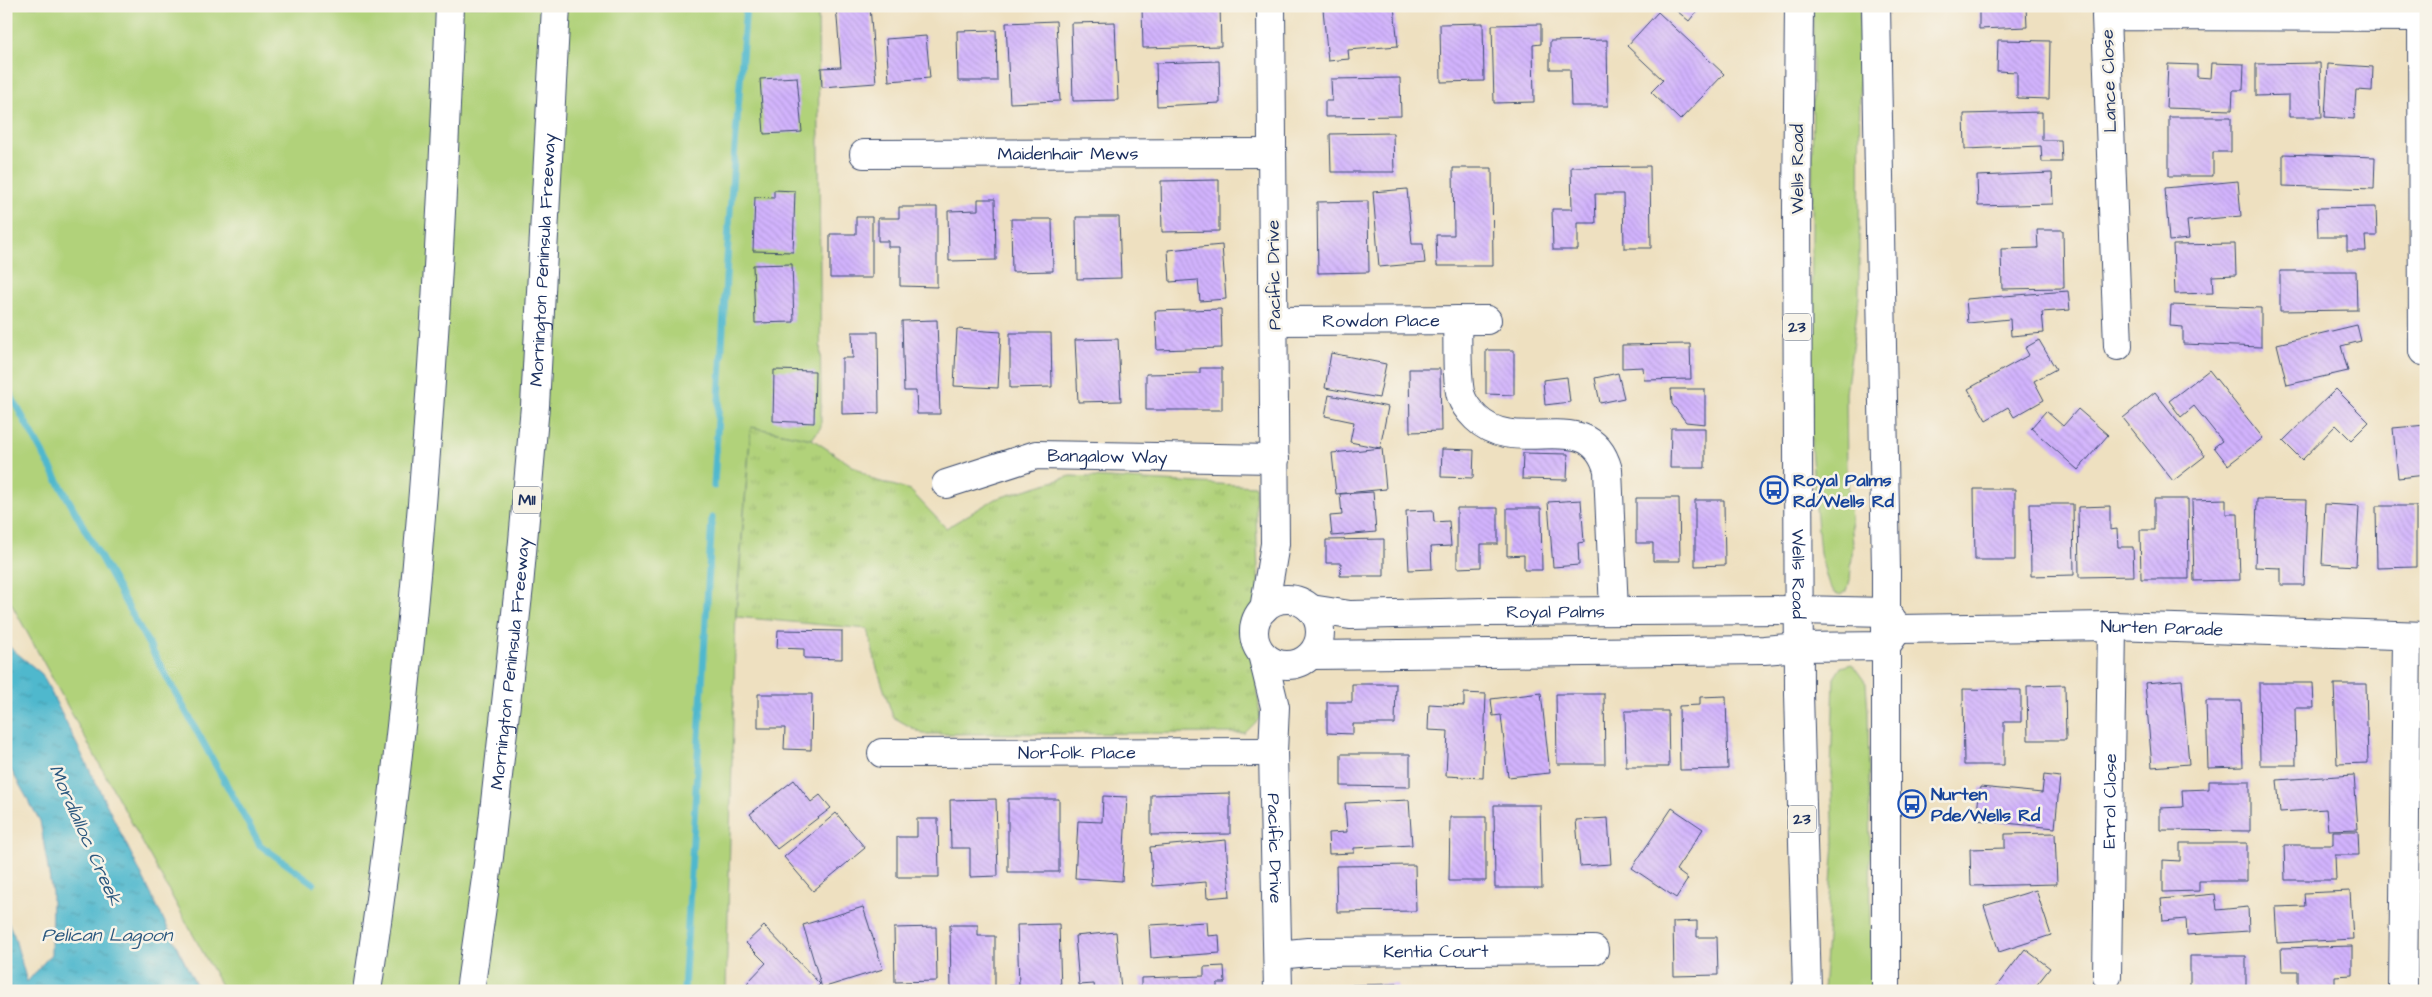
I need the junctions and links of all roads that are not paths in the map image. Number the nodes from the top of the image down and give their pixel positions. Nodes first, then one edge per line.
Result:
1 (450, 6) edge
2 (1272, 6) edge
3 (1799, 6) edge
4 (1876, 6) edge
5 (556, 13) edge
6 (2424, 17) edge
7 (1271, 153) junction
8 (864, 154) dead end
9 (1457, 320) junction
10 (1487, 320) dead end
11 (1275, 321) junction
12 (2118, 346) dead end
13 (2423, 351) dead end
14 (1274, 460) junction
15 (946, 484) dead end
16 (1275, 544) junction
17 (1304, 605) junction
18 (1264, 609) junction
19 (1800, 610) junction
20 (1614, 611) junction
21 (1485, 612) junction
22 (2112, 626) junction
23 (1890, 629) junction
24 (2416, 636) edge
25 (1799, 647) junction
26 (1484, 652) junction
27 (1262, 654) junction
28 (1305, 660) junction
29 (1275, 707) junction
30 (1273, 752) junction
31 (882, 754) dead end
32 (1594, 950) dead end
33 (1278, 954) junction
34 (2108, 976) dead end
35 (367, 991) edge
36 (470, 991) edge
37 (1278, 991) edge
38 (1807, 991) edge
39 (1886, 991) edge
40 (2403, 991) edge

1 - 35 main road
2 - 7 main road, Pacific Drive
3 - 19 main road, Wells Road / 23
4 - 23 main road
5 - 36 main road, Mornington Peninsula Freeway / M11
6 - 12 main road, Lance Close
6 - 13 main road
7 - 8 main road, Maidenhair Mews
7 - 11 main road, Pacific Drive
9 - 10 main road, Rowdon Place
9 - 11 main road, Rowdon Place
9 - 20 main road
11 - 14 main road, Pacific Drive
14 - 15 main road, Bangalow Way
14 - 16 main road, Pacific Drive
16 - 17 main road, Pacific Drive
16 - 18 main road, Pacific Drive
17 - 18 main road
17 - 21 main road, Royal Palms
17 - 28 main road
18 - 27 main road
19 - 20 main road, Royal Palms
19 - 23 main road, Nurten Parade
19 - 25 main road, Wells Road / 23
20 - 21 main road, Royal Palms
21 - 26 main road
22 - 23 main road, Nurten Parade
22 - 24 main road, Nurten Parade
22 - 34 main road, Errol Close
23 - 25 main road, Nurten Parade
23 - 39 main road
24 - 40 main road
25 - 26 main road
25 - 38 main road, Wells Road / 23
26 - 28 main road
27 - 28 main road
27 - 29 main road, Pacific Drive
28 - 29 main road, Pacific Drive
29 - 30 main road, Pacific Drive
30 - 31 main road, Norfolk Place
30 - 33 main road, Pacific Drive
32 - 33 main road, Kentia Court
33 - 37 main road, Pacific Drive

